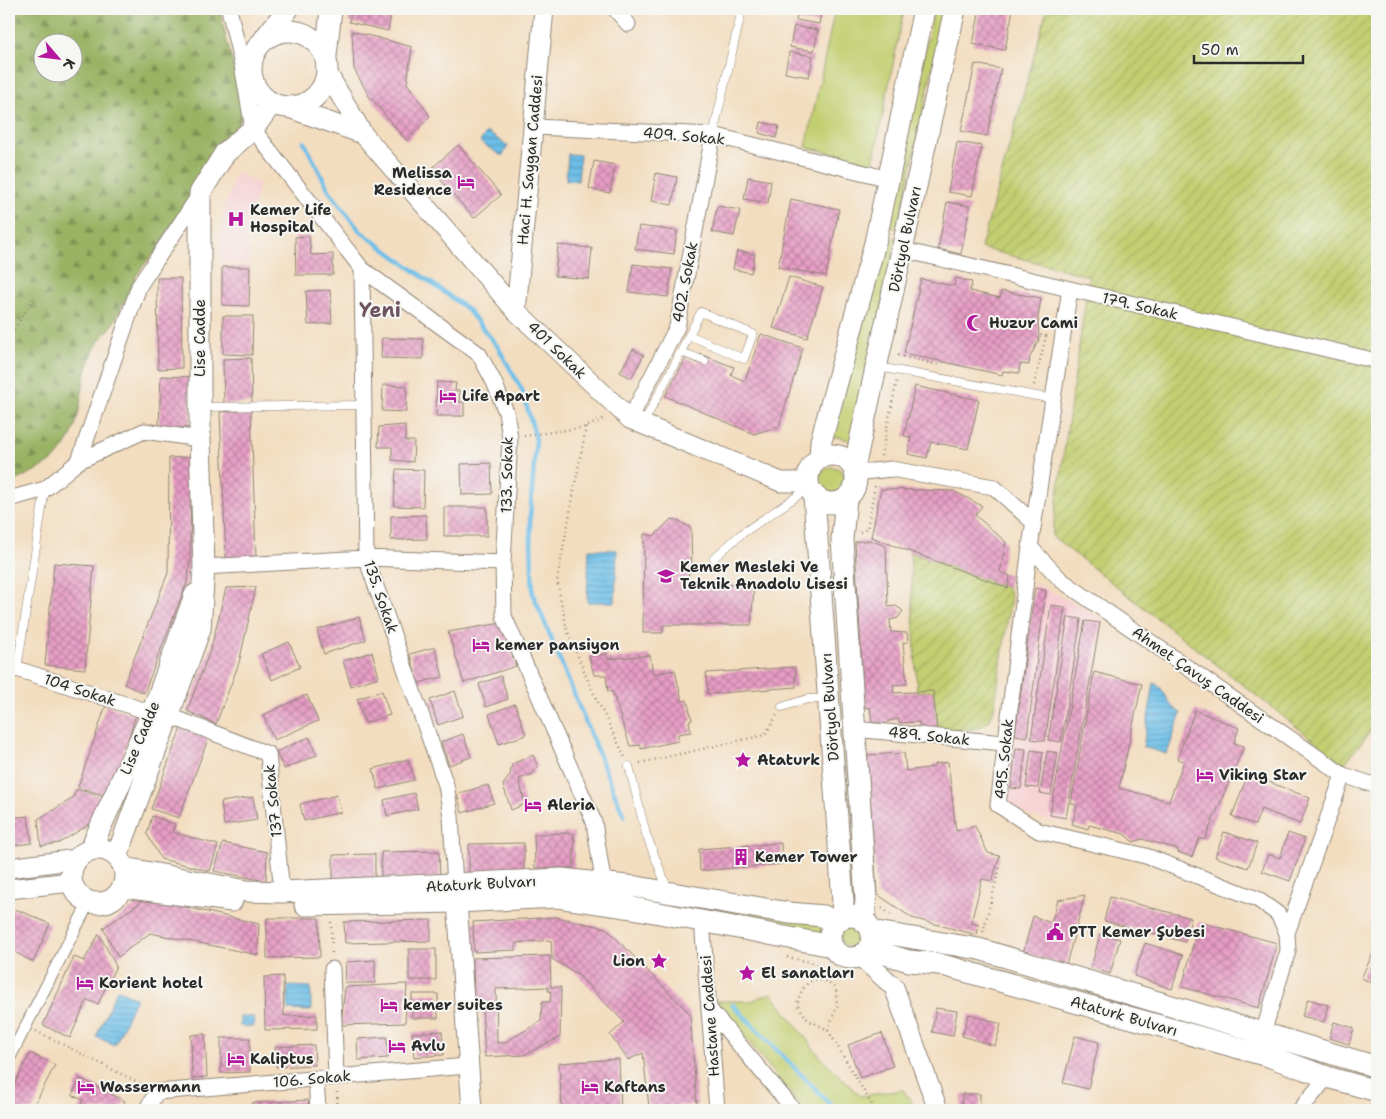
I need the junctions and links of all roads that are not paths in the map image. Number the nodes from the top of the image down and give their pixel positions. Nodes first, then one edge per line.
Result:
1 (228, 9) edge
2 (278, 9) edge
3 (288, 9) edge
4 (331, 9) edge
5 (544, 9) edge
6 (615, 9) edge
7 (742, 9) edge
8 (924, 9) edge
9 (955, 9) edge
10 (628, 24) dead end
11 (264, 40) junction
12 (242, 65) junction
13 (327, 65) junction
14 (280, 106) junction
15 (534, 126) junction
16 (253, 129) junction
17 (363, 134) junction
18 (713, 135) junction
19 (889, 179) junction
20 (200, 193) junction
21 (903, 250) junction
22 (362, 270) junction
23 (1070, 289) junction
24 (516, 311) junction
25 (689, 335) junction
26 (680, 352) junction
27 (885, 359) junction
28 (705, 361) dead end
29 (1377, 361) edge
30 (1053, 399) junction
31 (364, 405) junction
32 (200, 407) junction
33 (631, 418) junction
34 (200, 439) junction
35 (820, 458) junction
36 (79, 461) junction
37 (855, 470) junction
38 (45, 489) junction
39 (810, 489) junction
40 (9, 499) edge
41 (846, 500) junction
42 (1034, 523) junction
43 (1030, 547) junction
44 (366, 558) junction
45 (714, 558) dead end
46 (503, 563) junction
47 (204, 567) junction
48 (13, 670) edge
49 (830, 700) junction
50 (782, 707) road end
51 (161, 715) junction
52 (854, 729) junction
53 (1004, 744) junction
54 (629, 766) road end
55 (1343, 775) junction
56 (1377, 786) edge
57 (84, 855) junction
58 (9, 868) edge
59 (121, 870) junction
60 (71, 882) junction
61 (605, 883) junction
62 (9, 889) edge
63 (282, 892) junction
64 (668, 892) junction
65 (456, 894) junction
66 (89, 902) junction
67 (606, 904) junction
68 (702, 921) junction
69 (836, 930) junction
70 (1287, 933) junction
71 (866, 939) junction
72 (909, 961) junction
73 (332, 969) road end
74 (894, 987) junction
75 (710, 1010) junction
76 (1263, 1033) junction
77 (9, 1059) edge
78 (467, 1066) junction
79 (1377, 1067) edge
80 (336, 1077) junction
81 (1327, 1077) junction
82 (316, 1079) junction
83 (1377, 1090) edge
84 (146, 1110) edge
85 (318, 1110) edge
86 (472, 1110) edge
87 (717, 1110) edge
88 (794, 1110) edge
89 (938, 1110) edge
90 (1300, 1110) edge

1 - 12 street
2 - 11 street
3 - 11 main road
4 - 13 main road
5 - 15 street, Haci H. Saygan Caddesi
6 - 10 street
7 - 18 lane
8 - 19 main road, Dörtyol Bulvarı
9 - 21 main road, Dörtyol Bulvarı
11 - 12 street
11 - 13 main road
11 - 14 main road
12 - 16 street
13 - 14 main road
13 - 17 street, 401 Sokak
14 - 16 main road
14 - 17 street
15 - 18 street, 409. Sokak
15 - 24 street, Haci H. Saygan Caddesi
16 - 20 main road
16 - 22 street, 133. Sokak
17 - 24 street, 401 Sokak
18 - 19 street, 409. Sokak
18 - 33 street, 402. Sokak
19 - 35 main road, Dörtyol Bulvarı
20 - 32 main road, Lise Cadde
20 - 36 street
21 - 23 street, 179. Sokak
21 - 27 main road, Dörtyol Bulvarı
22 - 31 street, 135. Sokak
22 - 46 street, 133. Sokak
23 - 29 street, 179. Sokak
23 - 30 street, 495. Sokak
24 - 33 street, 401 Sokak
25 - 25 lane
25 - 26 lane
26 - 28 lane
26 - 33 lane
27 - 30 lane
27 - 37 main road, Dörtyol Bulvarı
30 - 42 street, 495. Sokak
31 - 32 lane
31 - 44 street, 135. Sokak
32 - 34 main road, Lise Cadde
33 - 39 street, 401 Sokak
34 - 36 street
34 - 47 main road, Lise Cadde
35 - 37 main road
35 - 39 main road
36 - 38 street
37 - 41 main road
37 - 42 street
38 - 40 street
38 - 48 lane
39 - 41 main road
39 - 45 lane
39 - 49 main road, Dörtyol Bulvarı
41 - 52 main road, Dörtyol Bulvarı
42 - 43 street, 495. Sokak
43 - 53 street, 495. Sokak
43 - 55 street, Ahmet Çavuş Caddesi
44 - 46 street
44 - 47 street
44 - 65 street, 135. Sokak
46 - 61 street, 133. Sokak
47 - 51 main road, Lise Cadde
48 - 51 street, 104 Sokak
49 - 50 lane
49 - 69 main road, Dörtyol Bulvarı
51 - 57 main road, Lise Cadde
51 - 59 main road, Lise Cadde
51 - 63 street, 137 Sokak
52 - 53 street, 489. Sokak
52 - 71 main road, Dörtyol Bulvarı
53 - 70 street, 495. Sokak
54 - 64 lane
55 - 56 street, Ahmet Çavuş Caddesi
55 - 70 street
57 - 58 street
57 - 59 main road
57 - 60 main road
59 - 63 main road, Ataturk Bulvarı
59 - 65 main road, Ataturk Bulvarı
59 - 66 main road
60 - 62 street
60 - 66 main road
61 - 64 main road, Ataturk Bulvarı
61 - 65 main road, Ataturk Bulvarı
61 - 67 street, 133. Sokak
63 - 65 main road, Ataturk Bulvarı
64 - 69 main road, Ataturk Bulvarı
65 - 67 main road, Ataturk Bulvarı
65 - 78 street
66 - 77 street
67 - 68 main road, Ataturk Bulvarı
68 - 69 main road, Ataturk Bulvarı
68 - 75 street, Hastane Caddesi
69 - 71 main road
69 - 71 main road
70 - 76 street
71 - 72 main road, Ataturk Bulvarı
71 - 74 street
71 - 76 main road, Ataturk Bulvarı
72 - 74 street
72 - 81 main road, Ataturk Bulvarı
73 - 80 street
74 - 89 street
75 - 87 street, Hastane Caddesi
75 - 88 street
76 - 79 main road, Ataturk Bulvarı
78 - 80 street, 106. Sokak
78 - 86 street
80 - 82 street, 106. Sokak
81 - 83 main road, Ataturk Bulvarı
81 - 90 street
82 - 84 street, 106. Sokak
82 - 85 street

